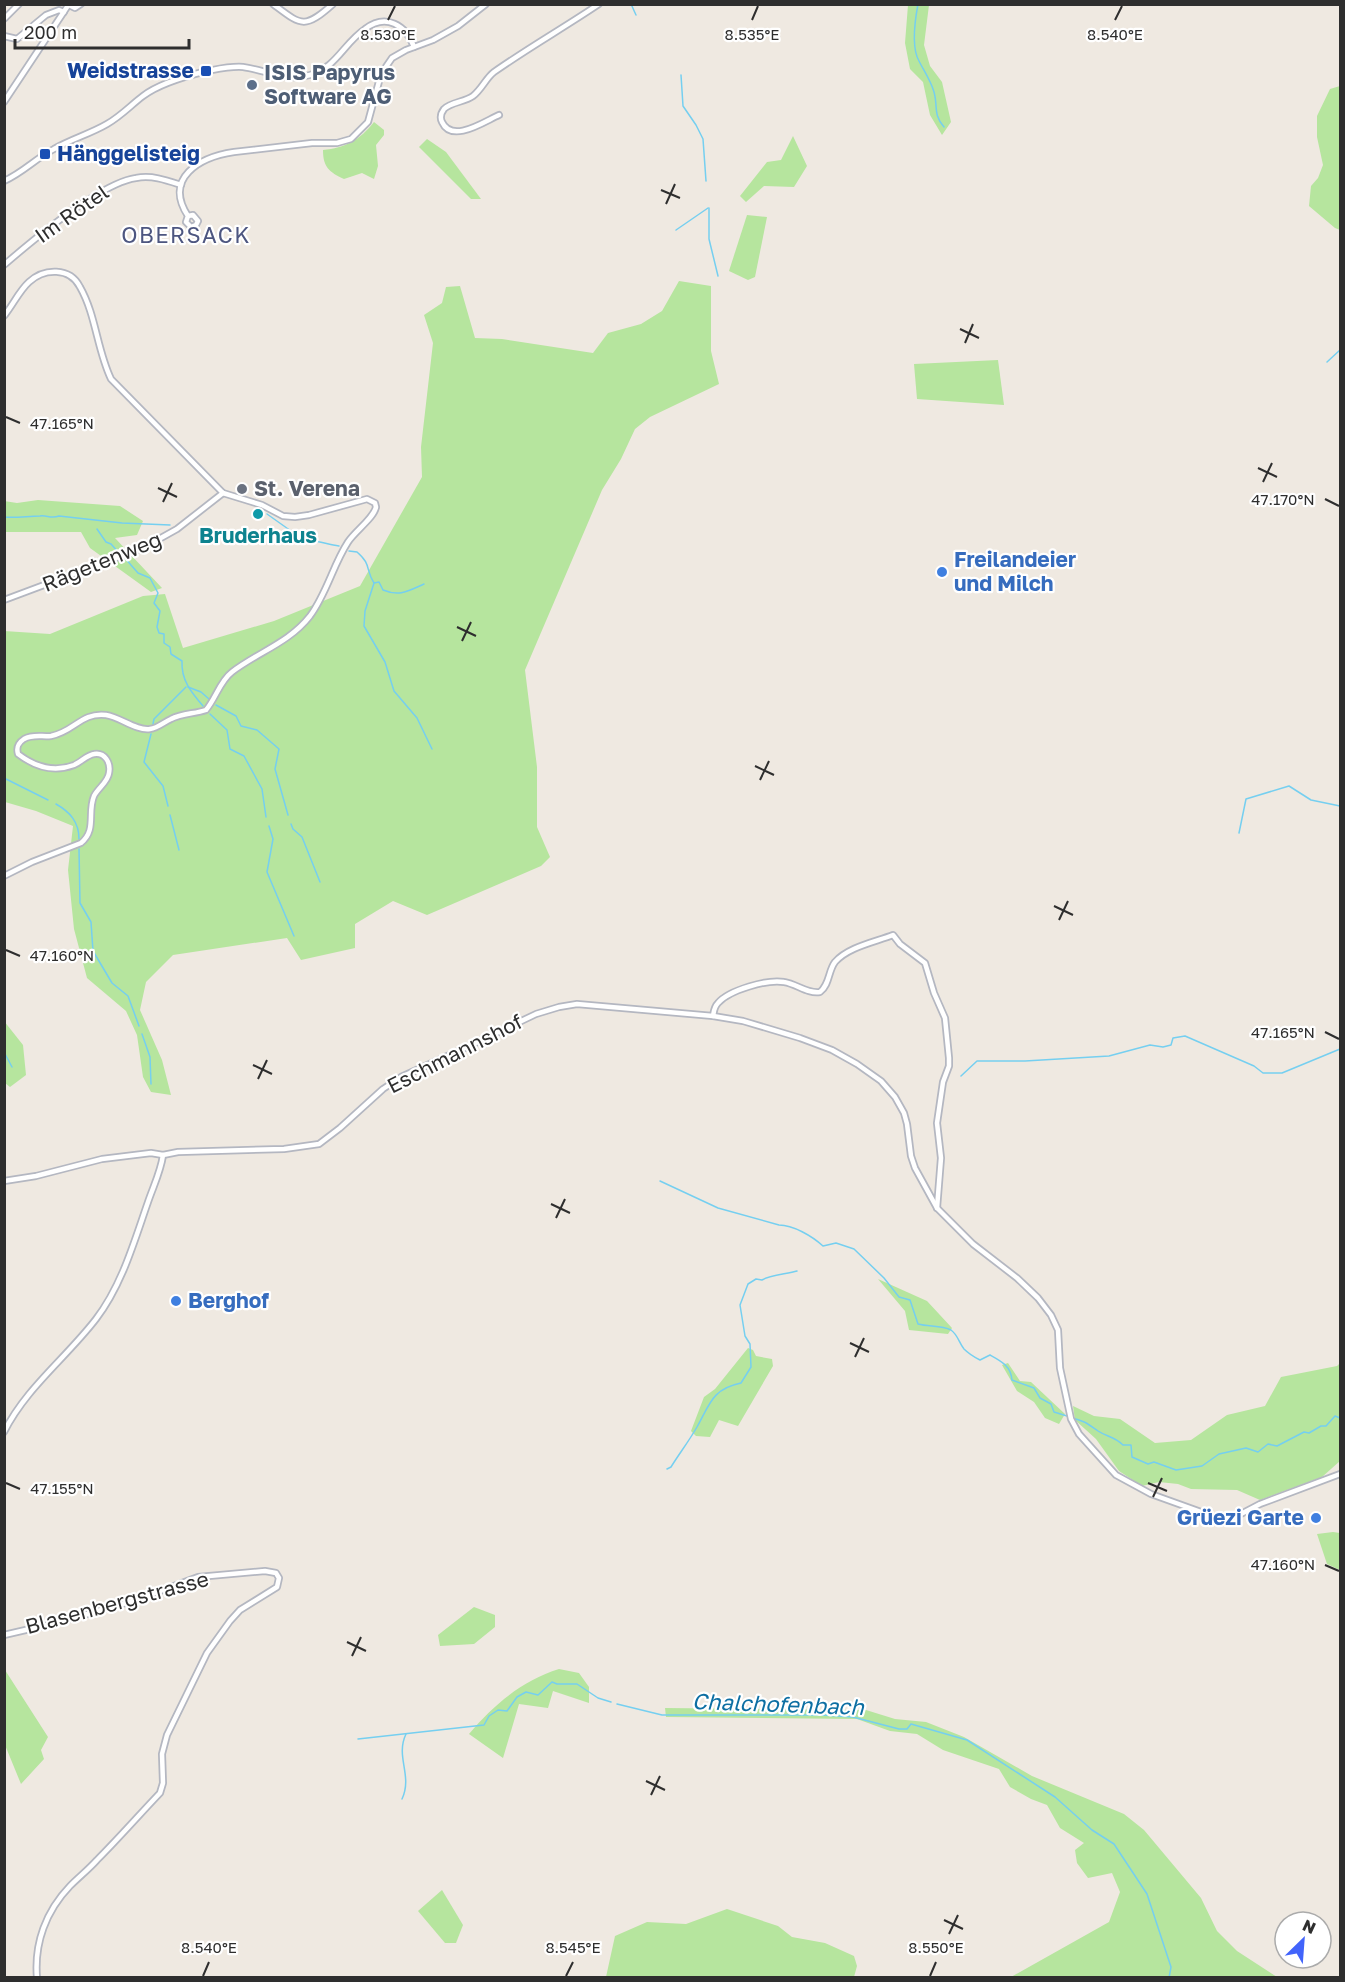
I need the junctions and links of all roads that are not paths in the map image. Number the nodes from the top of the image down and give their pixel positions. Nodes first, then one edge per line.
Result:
1 (19, 4) edge
2 (81, 4) edge
3 (273, 4) edge
4 (333, 4) edge
5 (486, 4) edge
6 (599, 4) edge
7 (69, 5) edge
8 (64, 12) junction
9 (4, 19) edge
10 (4, 36) edge
11 (414, 47) junction
12 (4, 102) edge
13 (499, 115) dead end
14 (4, 181) edge
15 (181, 185) junction
16 (188, 216) dead end
17 (4, 265) edge
18 (4, 316) edge
19 (224, 493) junction
20 (4, 600) edge
21 (4, 876) edge
22 (713, 1016) junction
23 (163, 1155) junction
24 (4, 1181) edge
25 (937, 1208) junction
26 (4, 1432) edge
27 (1341, 1474) edge
28 (4, 1635) edge
29 (37, 1977) edge

1 - 9 street
2 - 7 street
3 - 4 street
5 - 11 street
6 - 13 street
7 - 8 street
8 - 10 street
8 - 12 street
11 - 14 street
11 - 15 street
15 - 16 street
15 - 17 street, Im Rötel
18 - 19 street
19 - 20 street, Rägetenweg
19 - 21 street
22 - 23 street, Eschmannshof
22 - 25 street, Eschmannshof
22 - 25 street
23 - 24 street
23 - 26 street
25 - 27 street, Eschmannshof
28 - 29 street, Blasenbergstrasse

